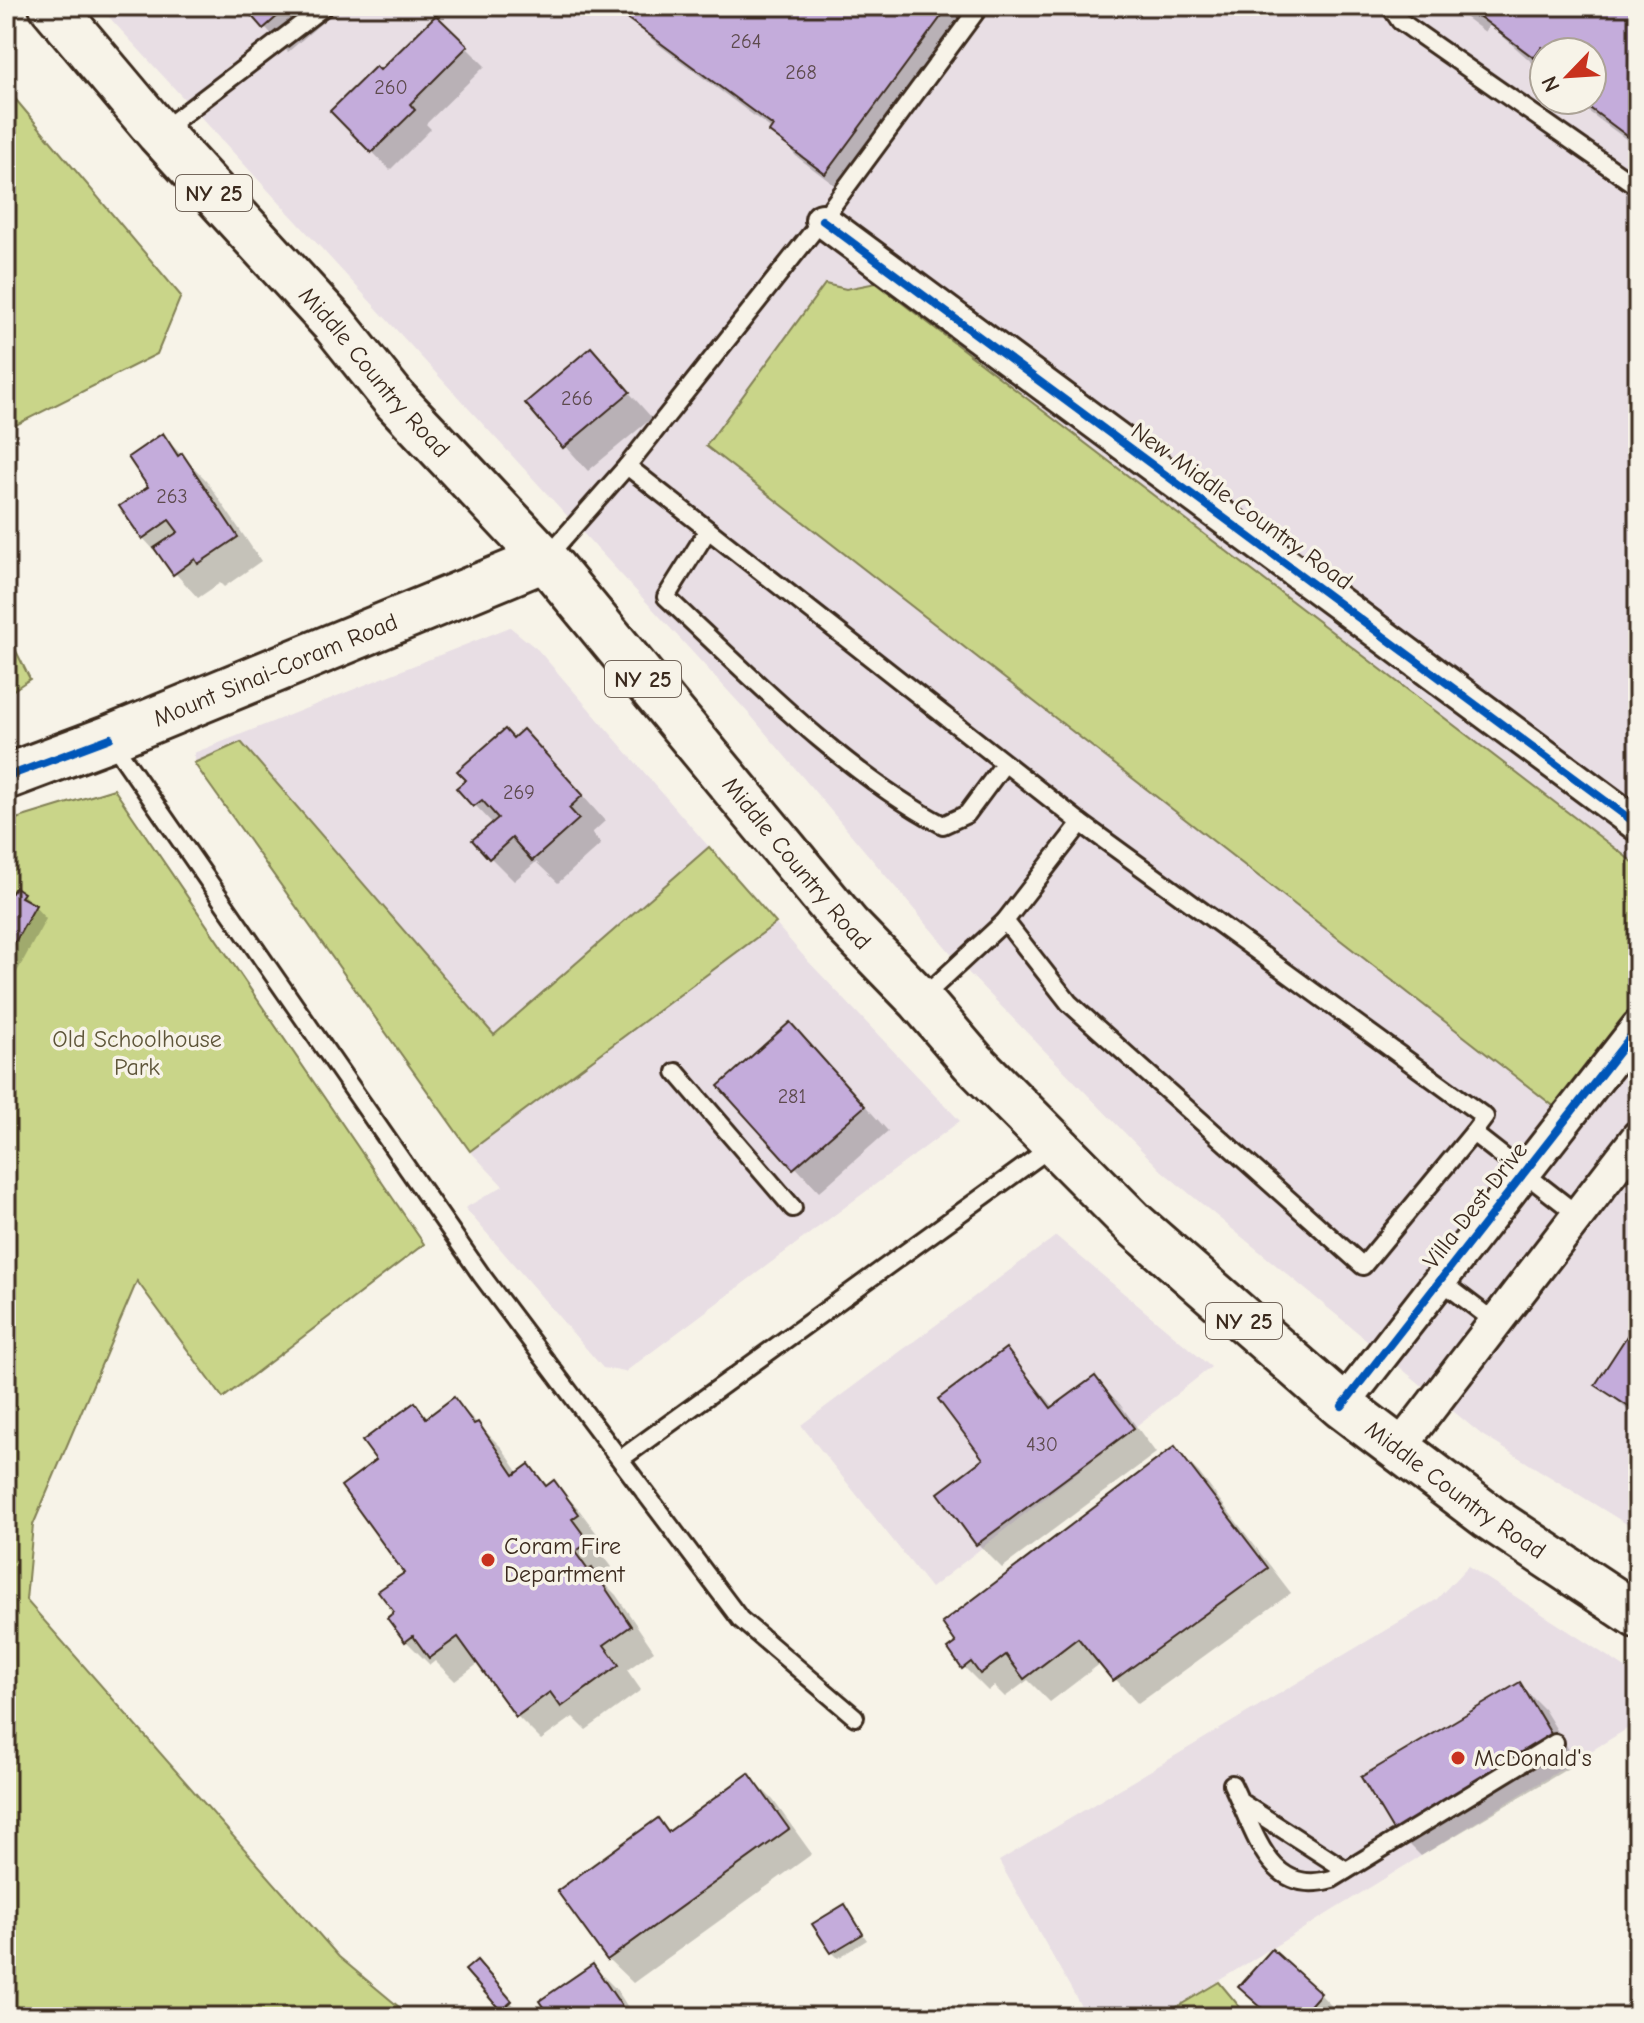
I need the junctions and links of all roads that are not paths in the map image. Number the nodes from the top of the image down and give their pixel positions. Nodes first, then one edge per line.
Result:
1 (52, 6) edge
2 (325, 6) edge
3 (980, 6) edge
4 (1390, 6) edge
5 (159, 133) junction
6 (1638, 187) edge
7 (822, 220) junction
8 (627, 466) junction
9 (708, 530) junction
10 (545, 559) junction
11 (110, 738) junction
12 (1004, 764) junction
13 (6, 777) edge
14 (1081, 823) junction
15 (1638, 825) edge
16 (1005, 921) junction
17 (920, 1000) junction
18 (1638, 1027) edge
19 (676, 1072) dead end
20 (1473, 1133) junction
21 (1638, 1137) edge
22 (1055, 1145) junction
23 (1525, 1173) junction
24 (793, 1208) dead end
25 (1578, 1215) junction
26 (1441, 1281) junction
27 (1495, 1322) junction
28 (1342, 1406) junction
29 (1399, 1448) junction
30 (622, 1458) junction
31 (1638, 1616) edge
32 (855, 1717) dead end
33 (1555, 1743) dead end
34 (1232, 1784) dead end
35 (1241, 1802) junction
36 (1346, 1870) junction

1 - 5 main road, Middle Country Road / NY 25
2 - 5 lane
3 - 7 lane
4 - 6 lane
5 - 10 main road, Middle Country Road / NY 25
7 - 8 lane
7 - 15 street, New Middle Country Road
8 - 9 lane
8 - 10 lane
9 - 12 lane
9 - 12 lane
10 - 11 main road, Mount Sinai-Coram Road
10 - 17 main road, Middle Country Road / NY 25
11 - 13 main road, Mount Sinai-Coram Road
11 - 30 lane
12 - 14 lane
14 - 16 lane
14 - 20 lane
16 - 17 lane
16 - 20 lane
17 - 22 main road, Middle Country Road / NY 25
18 - 23 street, Villa Dest Drive
19 - 24 lane
20 - 23 lane
21 - 25 street
22 - 28 main road, Middle Country Road / NY 25
22 - 30 lane
23 - 25 lane
23 - 26 street, Villa Dest Drive
25 - 27 street
26 - 27 lane
26 - 28 street, Villa Dest Drive
27 - 29 street
28 - 29 main road, Middle Country Road / NY 25
29 - 31 main road, Middle Country Road / NY 25
30 - 32 lane
33 - 36 lane
34 - 35 lane
35 - 36 lane
35 - 36 lane

